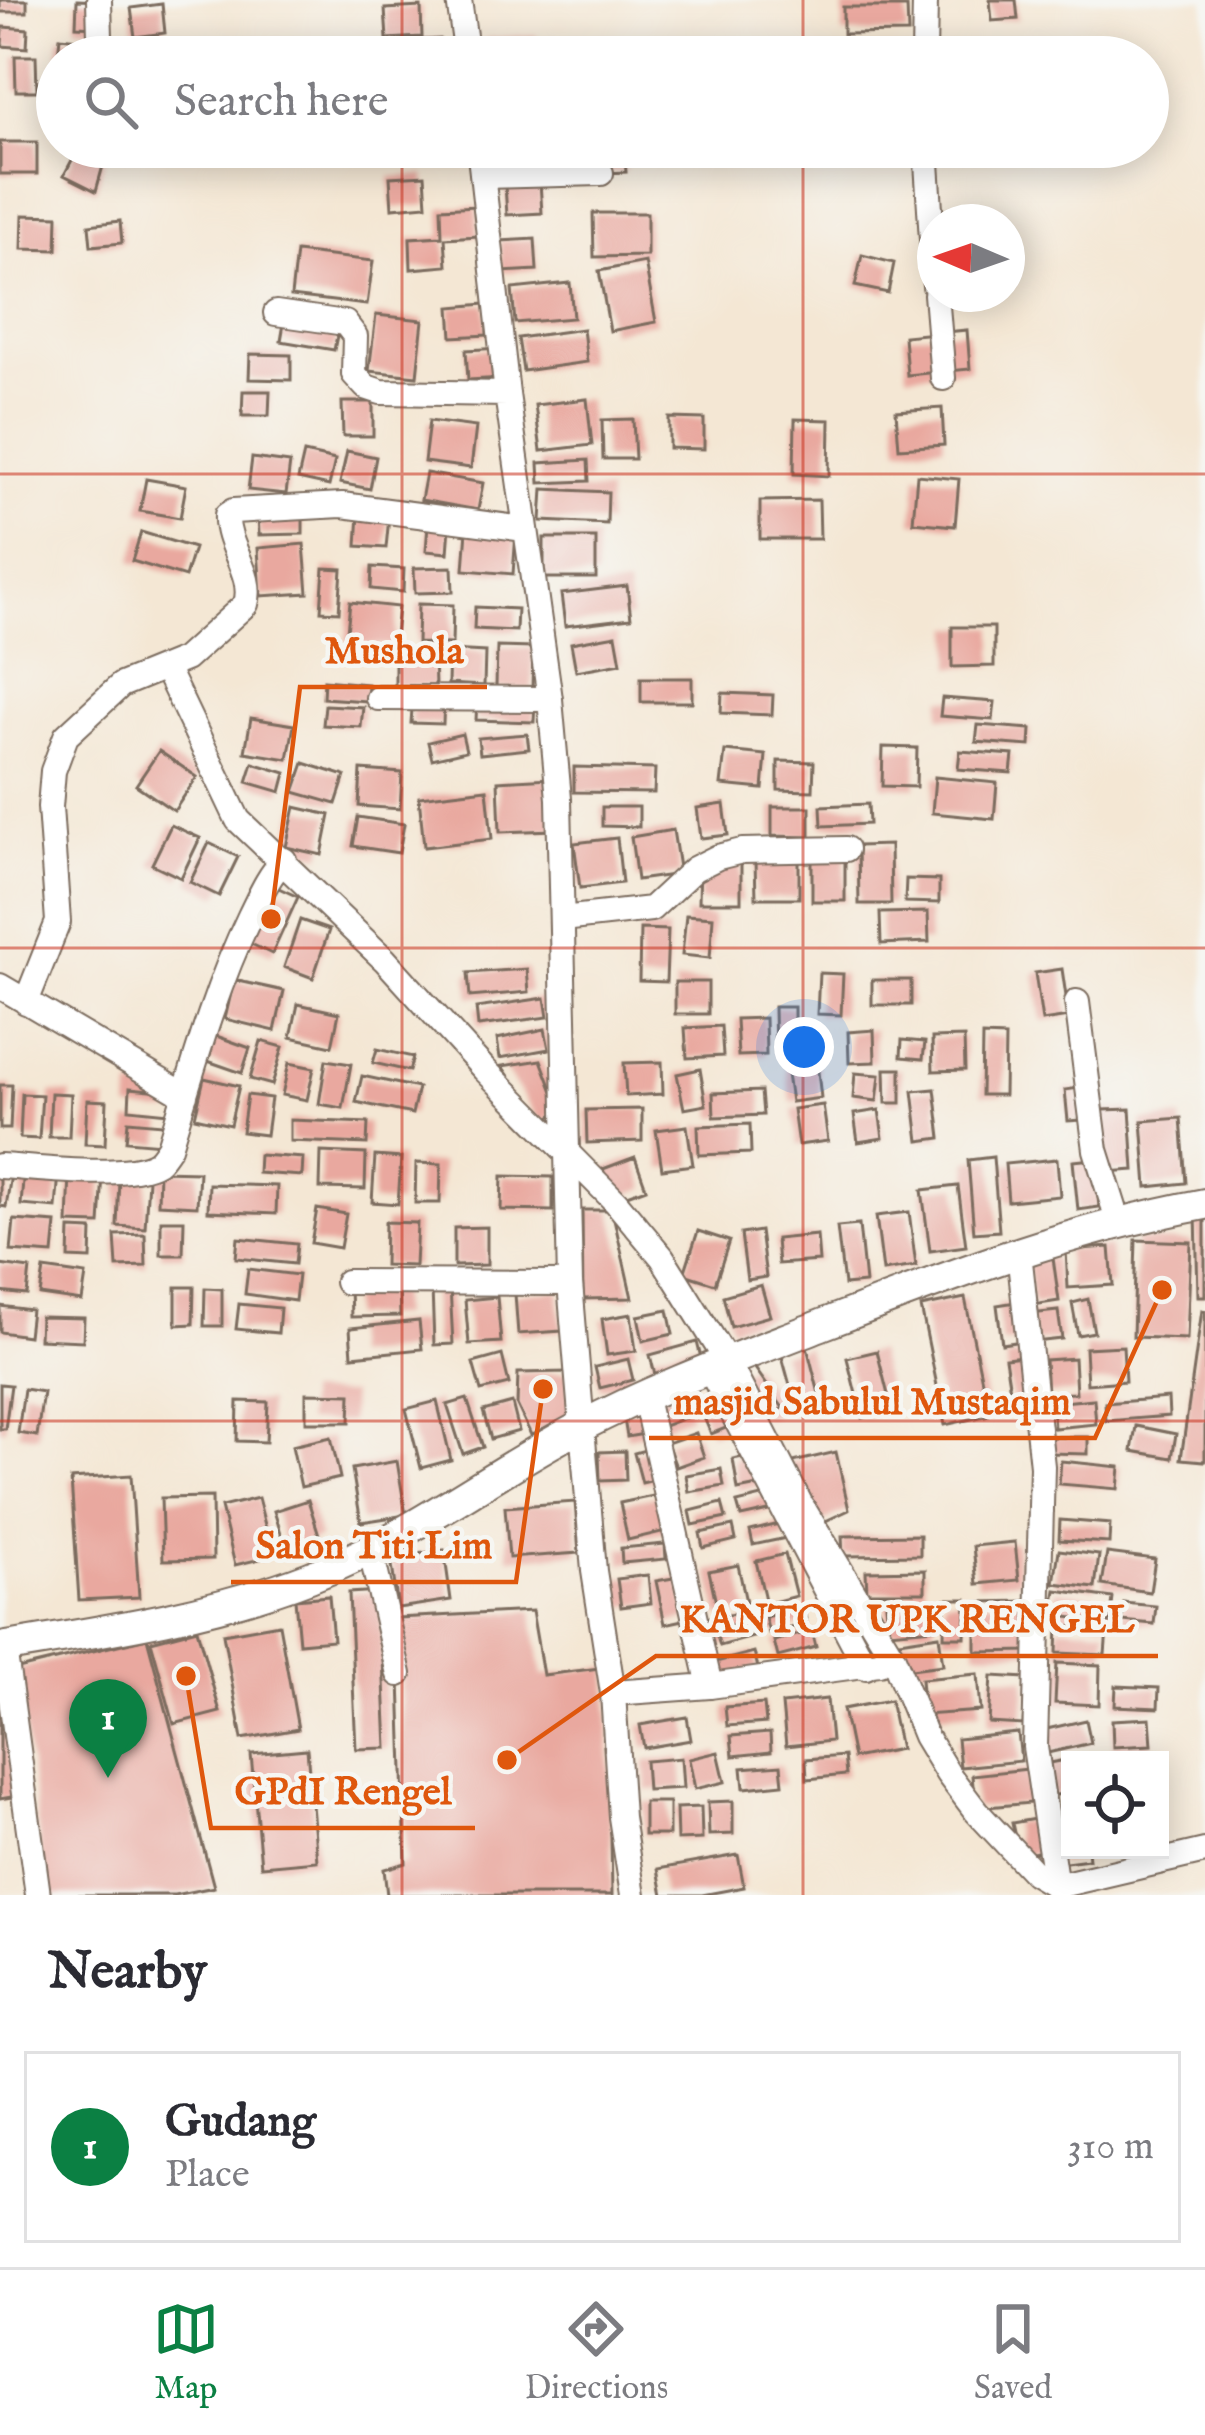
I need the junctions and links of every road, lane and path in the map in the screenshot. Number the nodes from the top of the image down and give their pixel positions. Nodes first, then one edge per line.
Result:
1 (98, 0) edge
2 (459, 0) edge
3 (925, 0) edge
4 (100, 36) edge
5 (464, 36) edge
6 (924, 36) edge
7 (482, 168) edge
8 (927, 168) edge
9 (601, 173) dead end
10 (483, 176) junction
11 (930, 204) edge
12 (937, 312) edge
13 (276, 313) dead end
14 (943, 378) dead end
15 (507, 394) junction
16 (525, 529) junction
17 (159, 670) junction
18 (378, 698) dead end
19 (550, 699) junction
20 (846, 848) dead end
21 (278, 867) junction
22 (562, 919) junction
23 (0, 986) edge
24 (26, 1002) junction
25 (1078, 1002) dead end
26 (185, 1095) junction
27 (0, 1166) edge
28 (567, 1168) junction
29 (1205, 1204) edge
30 (1118, 1220) junction
31 (1019, 1252) junction
32 (347, 1282) dead end
33 (569, 1283) junction
34 (718, 1365) junction
35 (645, 1398) junction
36 (580, 1426) junction
37 (371, 1552) junction
38 (2, 1648) edge
39 (880, 1662) junction
40 (399, 1674) dead end
41 (710, 1686) junction
42 (613, 1693) junction
43 (1205, 1852) edge
44 (1057, 1886) junction
45 (38, 1895) edge
46 (633, 1895) edge

1 - 4 street
2 - 5 street
3 - 6 street
7 - 10 street
8 - 11 street
9 - 10 street
10 - 15 street
12 - 14 street
13 - 15 street
15 - 16 street
16 - 17 street
16 - 19 street
17 - 21 street
17 - 24 street
18 - 19 street
19 - 22 street
20 - 22 street
21 - 26 street
21 - 28 street
22 - 28 street
23 - 24 street
24 - 26 street
25 - 30 street
26 - 27 street
28 - 33 street
28 - 34 street
29 - 30 street
30 - 31 street
31 - 34 street
31 - 44 street
32 - 33 street
33 - 36 street
34 - 35 street
34 - 39 street
35 - 36 street
35 - 41 street
36 - 37 street
36 - 42 street
37 - 38 street
37 - 40 street
38 - 45 street
39 - 41 street
39 - 44 street
41 - 42 street
42 - 46 street
43 - 44 street

